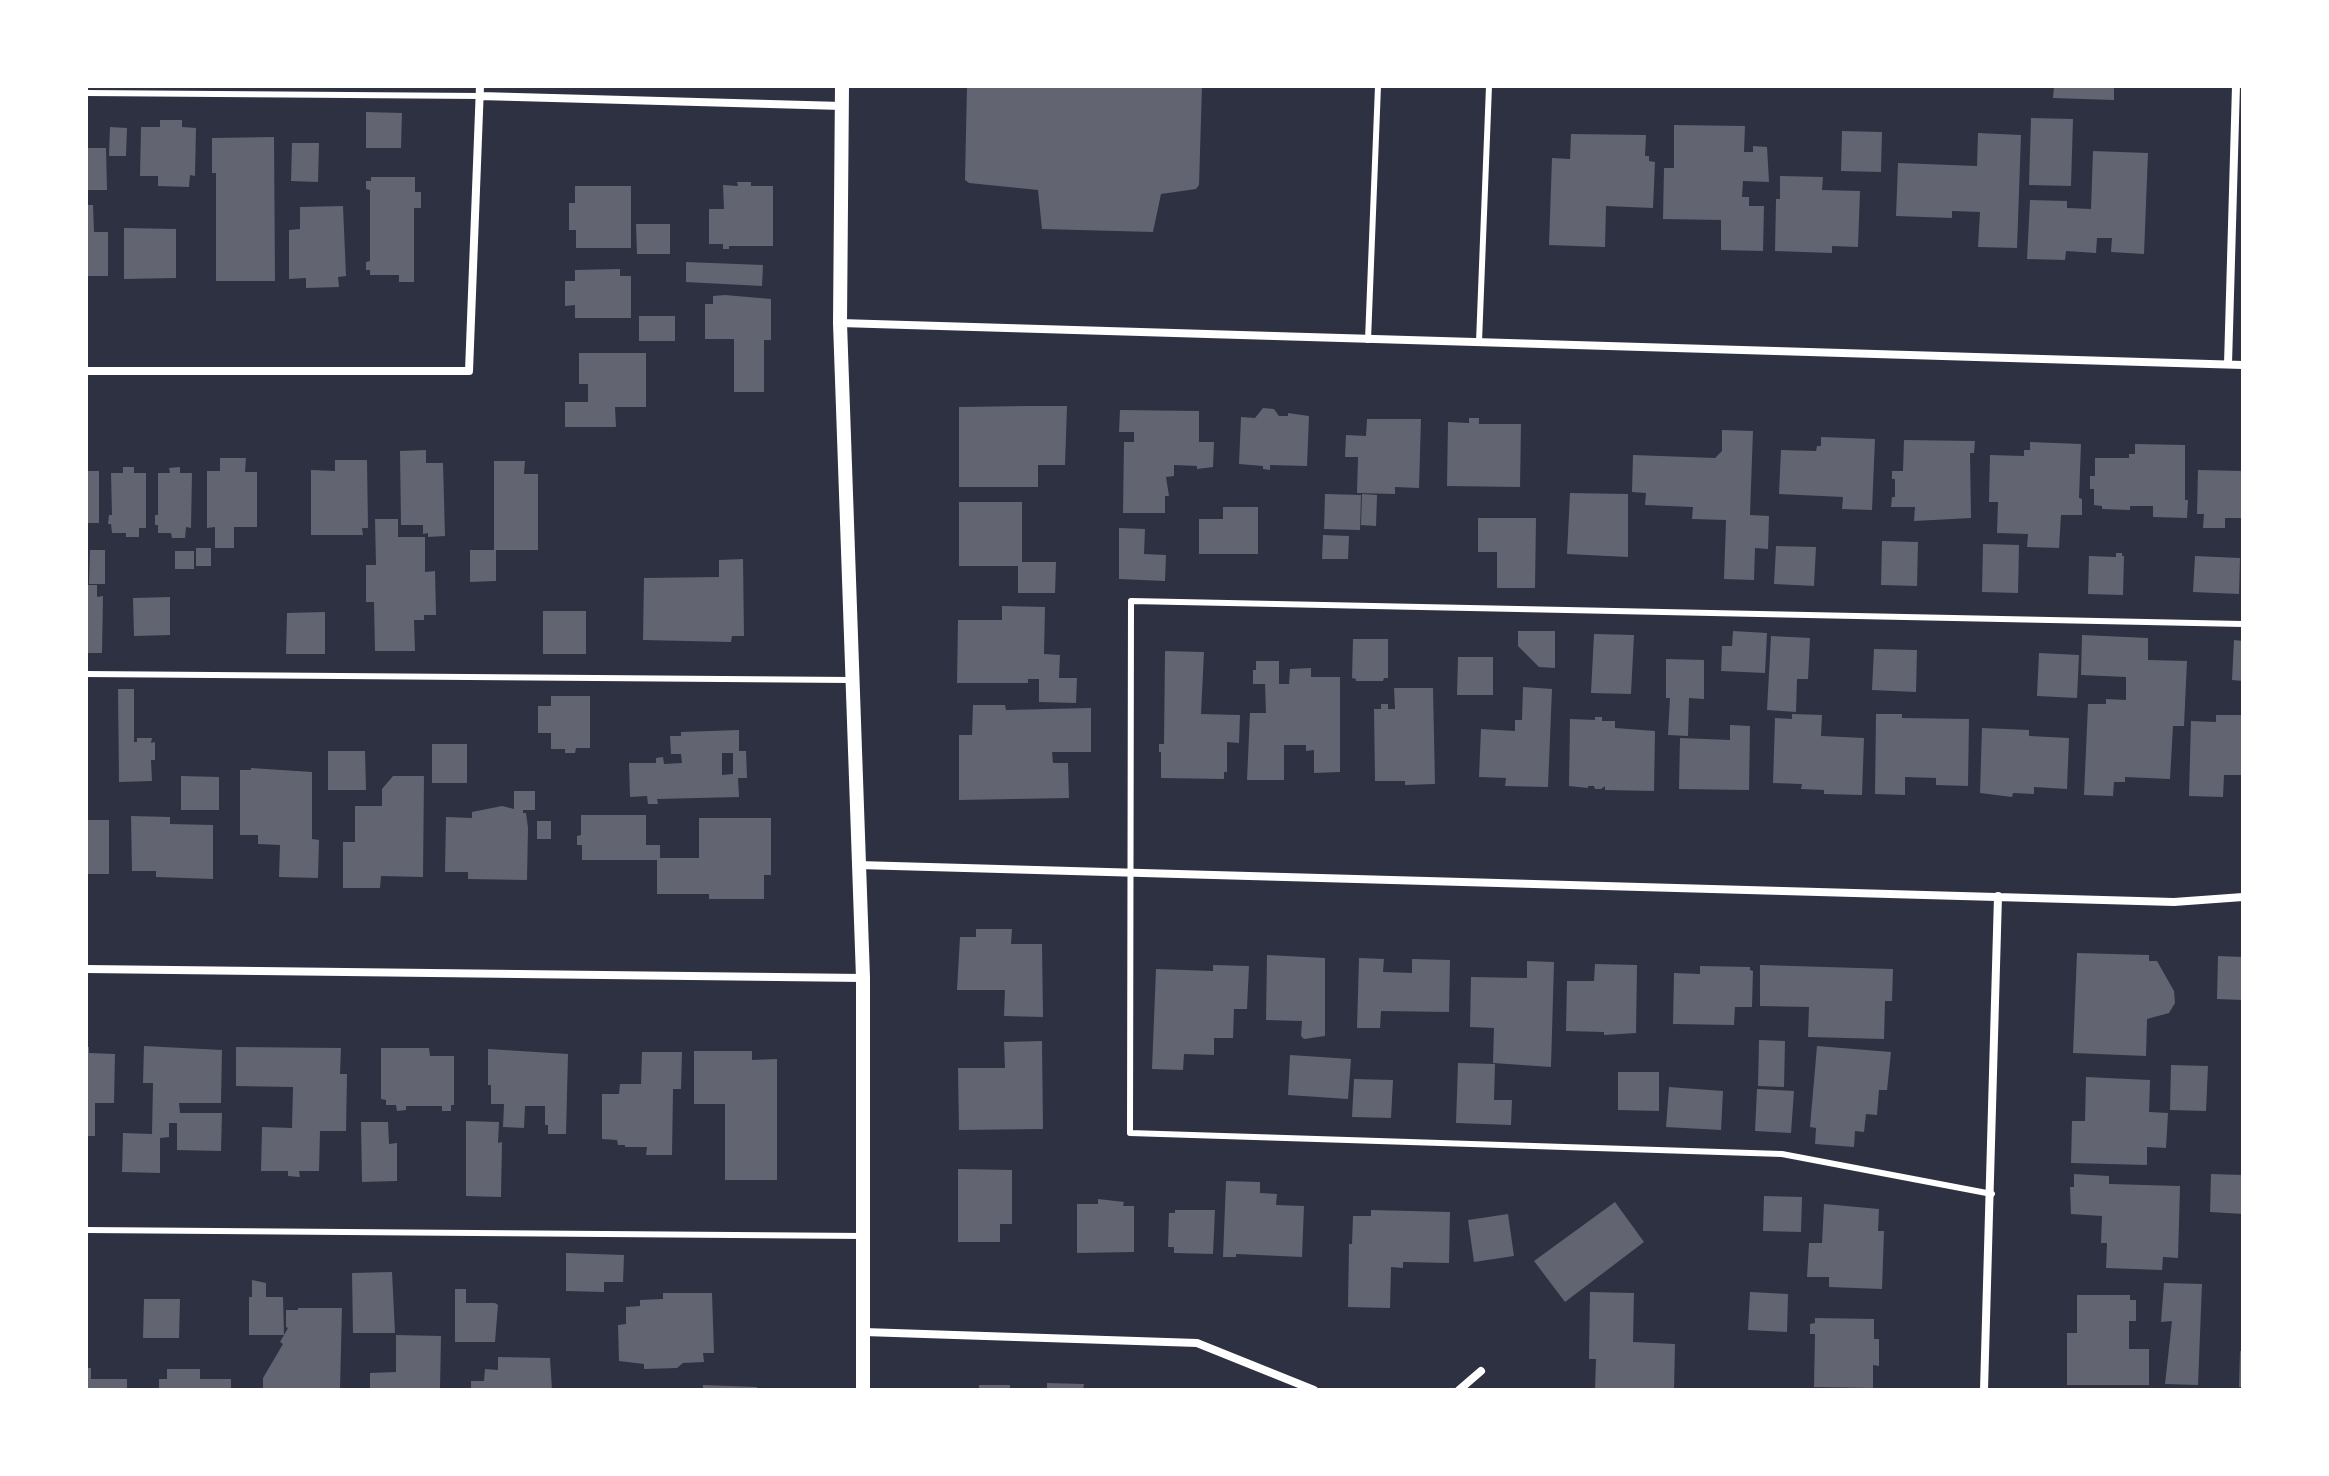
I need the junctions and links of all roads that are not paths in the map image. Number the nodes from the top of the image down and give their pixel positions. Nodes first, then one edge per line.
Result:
1 (480, 86) edge
2 (842, 86) edge
3 (1378, 86) edge
4 (1489, 86) edge
5 (2236, 86) edge
6 (86, 93) edge
7 (480, 96) junction
8 (842, 106) junction
9 (840, 323) junction
10 (1368, 340) junction
11 (1479, 342) junction
12 (2228, 364) junction
13 (2243, 365) edge
14 (86, 371) edge
15 (2243, 624) edge
16 (86, 674) edge
17 (852, 680) junction
18 (858, 865) junction
19 (1131, 872) junction
20 (1998, 896) junction
21 (2243, 897) edge
22 (86, 969) edge
23 (863, 978) junction
24 (1992, 1194) junction
25 (86, 1230) edge
26 (864, 1236) junction
27 (864, 1332) junction
28 (1481, 1371) dead end
29 (863, 1390) edge
30 (1314, 1390) edge
31 (1459, 1390) edge
32 (1984, 1390) edge

1 - 7 street
2 - 8 street
3 - 10 lane
4 - 11 lane
5 - 12 street
6 - 7 lane
7 - 8 street
7 - 14 street
8 - 9 street
9 - 10 street
9 - 17 street
10 - 11 street
11 - 12 street
12 - 13 street
15 - 19 lane
16 - 17 lane
17 - 18 street
18 - 19 street
18 - 23 street
19 - 20 street
19 - 24 lane
20 - 21 street
20 - 24 street
22 - 23 street
23 - 26 street
24 - 32 street
25 - 26 lane
26 - 27 street
27 - 29 street
27 - 30 street
28 - 31 street

